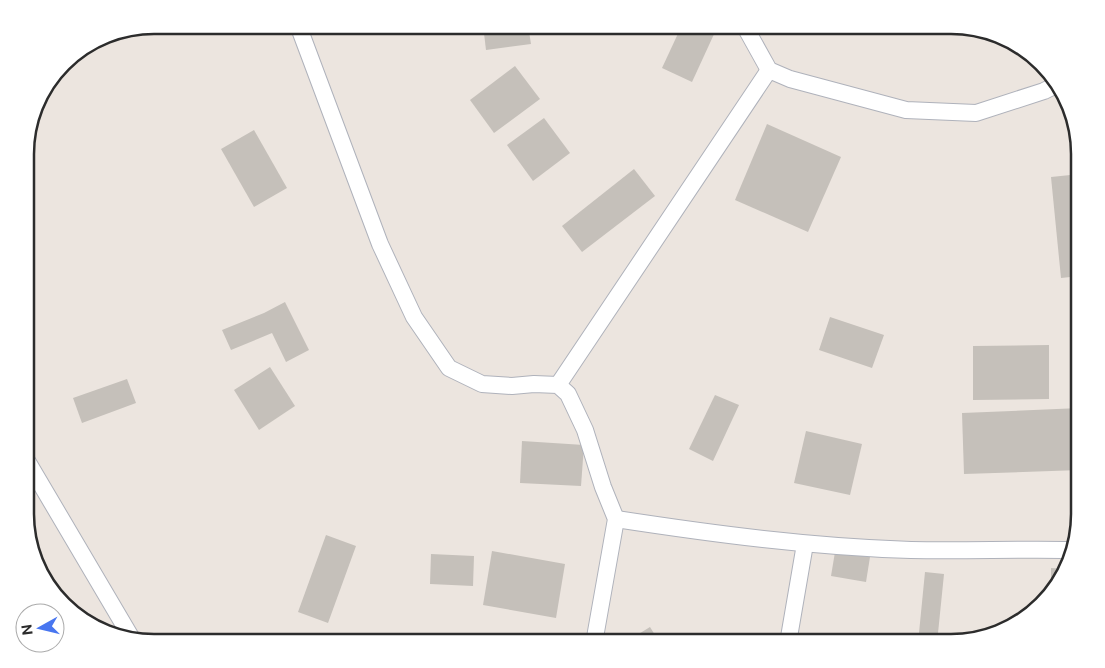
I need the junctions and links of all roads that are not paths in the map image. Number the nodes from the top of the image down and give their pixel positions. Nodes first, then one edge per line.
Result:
1 (301, 34) edge
2 (749, 34) edge
3 (769, 70) junction
4 (1051, 88) edge
5 (558, 385) junction
6 (34, 473) edge
7 (616, 519) junction
8 (805, 544) junction
9 (1066, 550) edge
10 (127, 631) edge
11 (596, 634) edge
12 (790, 634) edge

1 - 5 street
2 - 3 street
3 - 4 street
3 - 5 street
5 - 7 street
6 - 10 street
7 - 8 street
7 - 11 street
8 - 9 street
8 - 12 street

